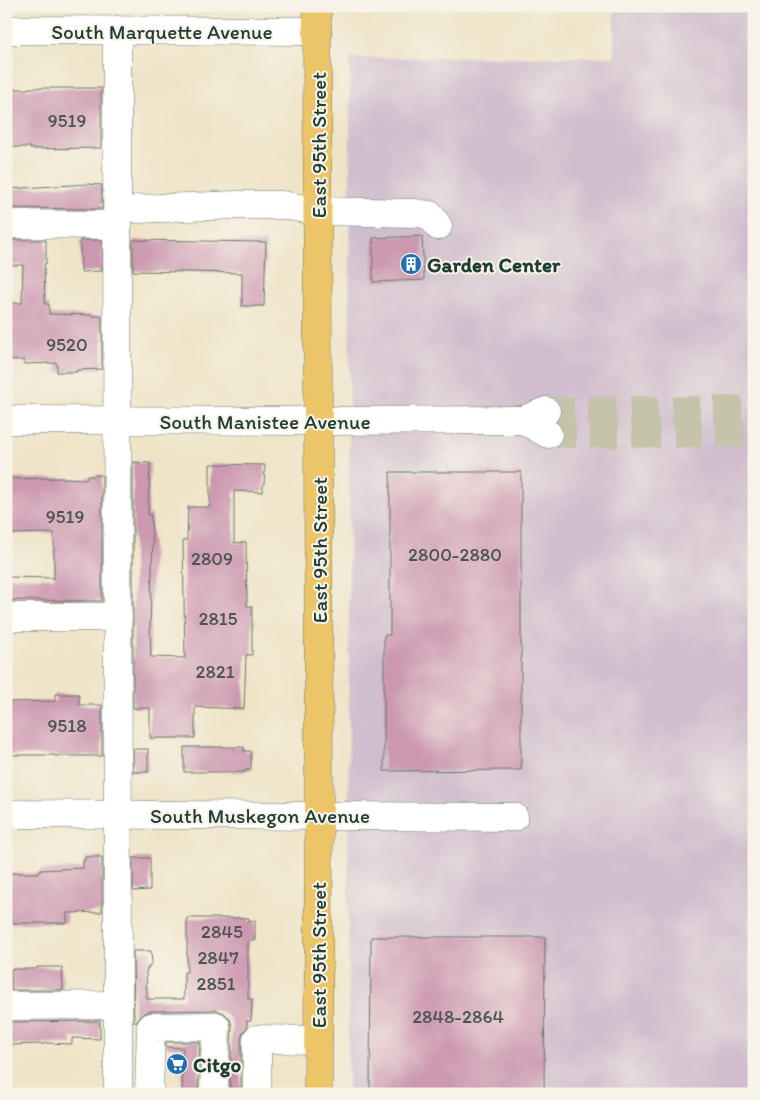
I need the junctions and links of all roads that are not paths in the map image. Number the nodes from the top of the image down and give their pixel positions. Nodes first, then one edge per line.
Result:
1 (317, 19) edge
2 (6, 30) edge
3 (117, 30) junction
4 (318, 211) junction
5 (128, 217) junction
6 (6, 224) edge
7 (438, 226) dead end
8 (6, 420) edge
9 (118, 421) junction
10 (319, 421) junction
11 (539, 422) tunnel mouth
12 (6, 616) edge
13 (118, 617) junction
14 (6, 814) edge
15 (118, 815) junction
16 (319, 816) junction
17 (514, 817) dead end
18 (6, 1006) edge
19 (118, 1006) junction
20 (318, 1040) junction
21 (118, 1094) edge
22 (149, 1094) edge
23 (214, 1094) edge
24 (257, 1094) edge
25 (318, 1094) edge

1 - 3 street, South Marquette Avenue
1 - 4 main road, East 95th Street
2 - 3 street, South Marquette Avenue
3 - 5 street
4 - 5 street
4 - 7 street
4 - 10 main road, East 95th Street
5 - 6 street
5 - 9 street
8 - 9 street, South Manistee Avenue
9 - 10 street, South Manistee Avenue
9 - 13 street
10 - 11 street, South Manistee Avenue
10 - 16 main road, East 95th Street
12 - 13 street
13 - 15 street
14 - 15 street, South Muskegon Avenue
15 - 16 street, South Muskegon Avenue
15 - 19 street
16 - 17 street, South Muskegon Avenue
16 - 20 main road, East 95th Street
18 - 19 street
19 - 21 street
20 - 24 street
20 - 25 main road, East 95th Street
22 - 23 street

